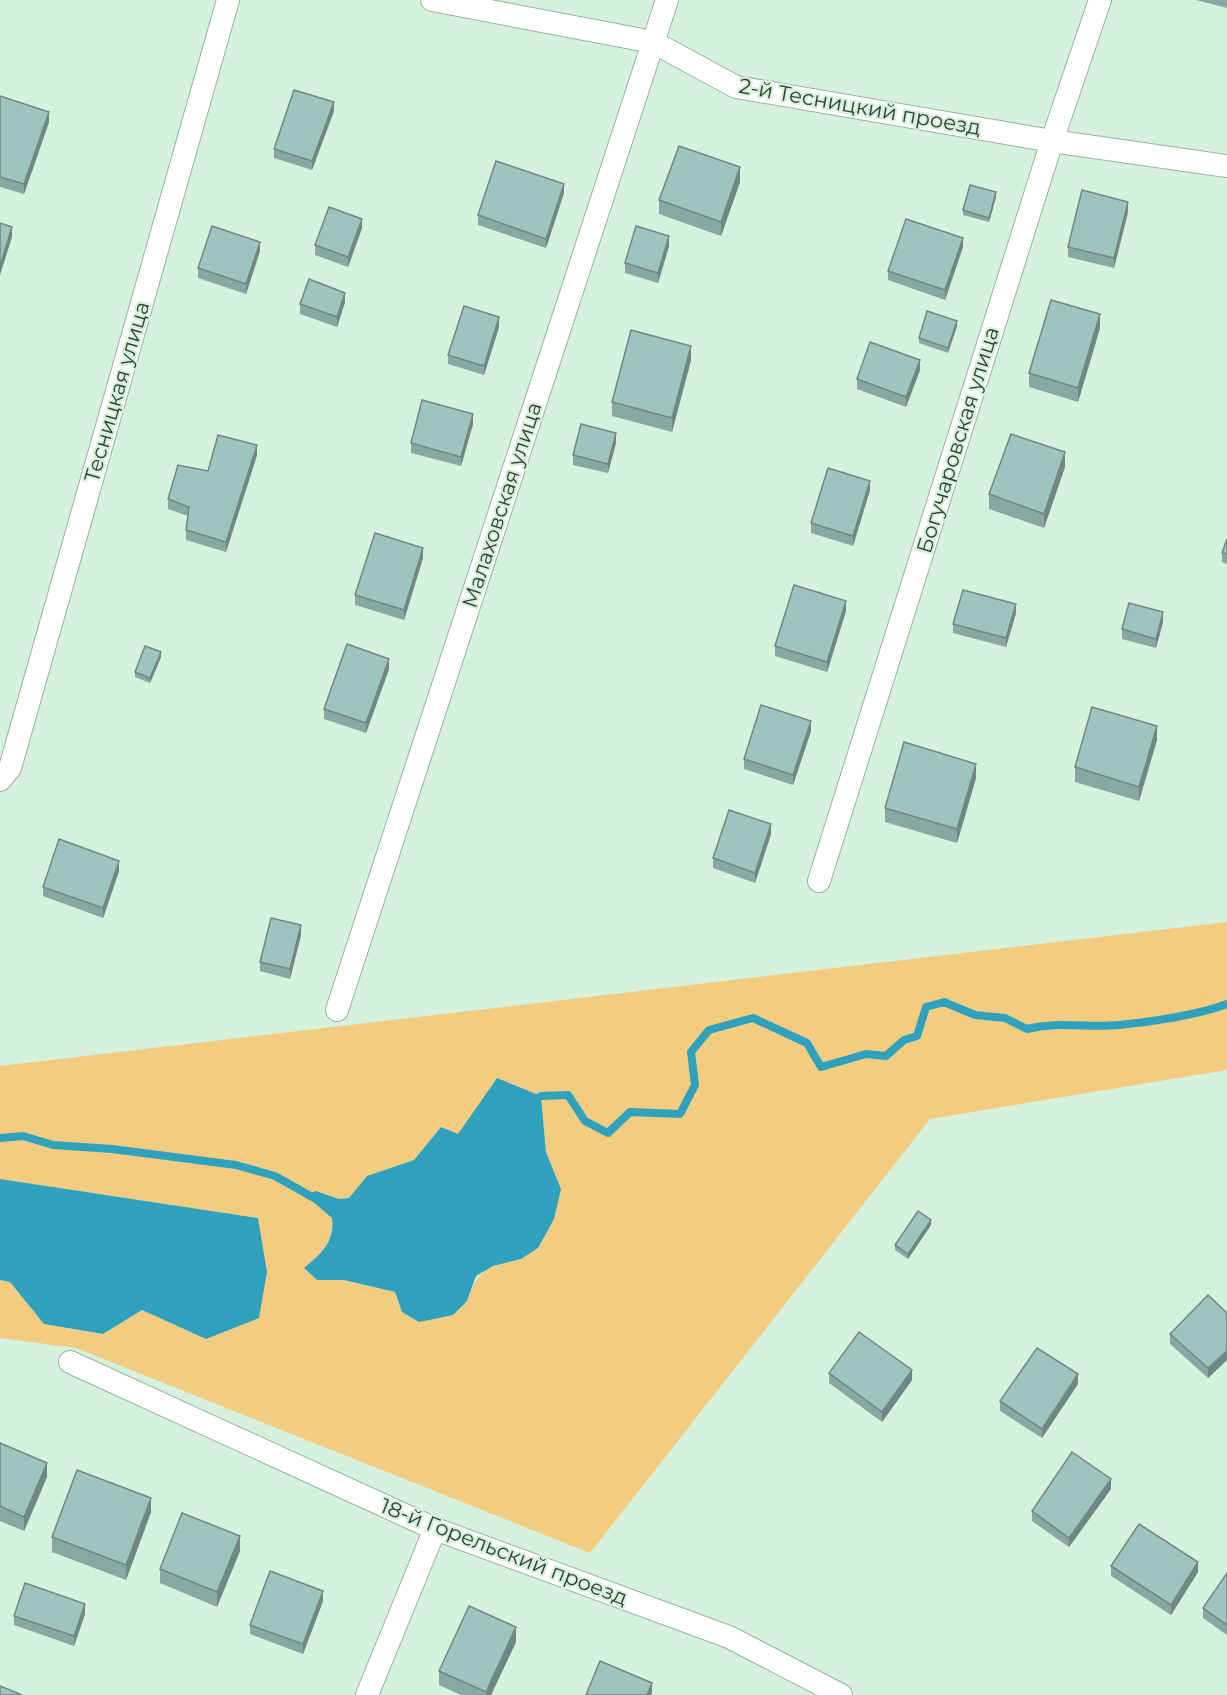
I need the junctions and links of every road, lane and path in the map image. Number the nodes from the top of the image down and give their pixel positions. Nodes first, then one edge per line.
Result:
1 (228, 0) edge
2 (432, 0) edge
3 (667, 0) edge
4 (1100, 0) edge
5 (653, 42) junction
6 (1052, 141) junction
7 (1227, 166) edge
8 (0, 780) edge
9 (819, 881) dead end
10 (337, 1010) dead end
11 (70, 1362) dead end
12 (435, 1529) junction
13 (367, 1695) edge
14 (841, 1695) edge

1 - 8 street, Тесницкая улица
2 - 5 street, 2-й Тесницкий проезд
3 - 5 street, Малаховская улица
4 - 6 street, Богучаровская улица
5 - 6 street, 2-й Тесницкий проезд
5 - 10 street, Малаховская улица
6 - 7 street, 2-й Тесницкий проезд
6 - 9 street, Богучаровская улица
11 - 12 street, 18-й Горельский проезд
12 - 13 street
12 - 14 street, 18-й Горельский проезд

